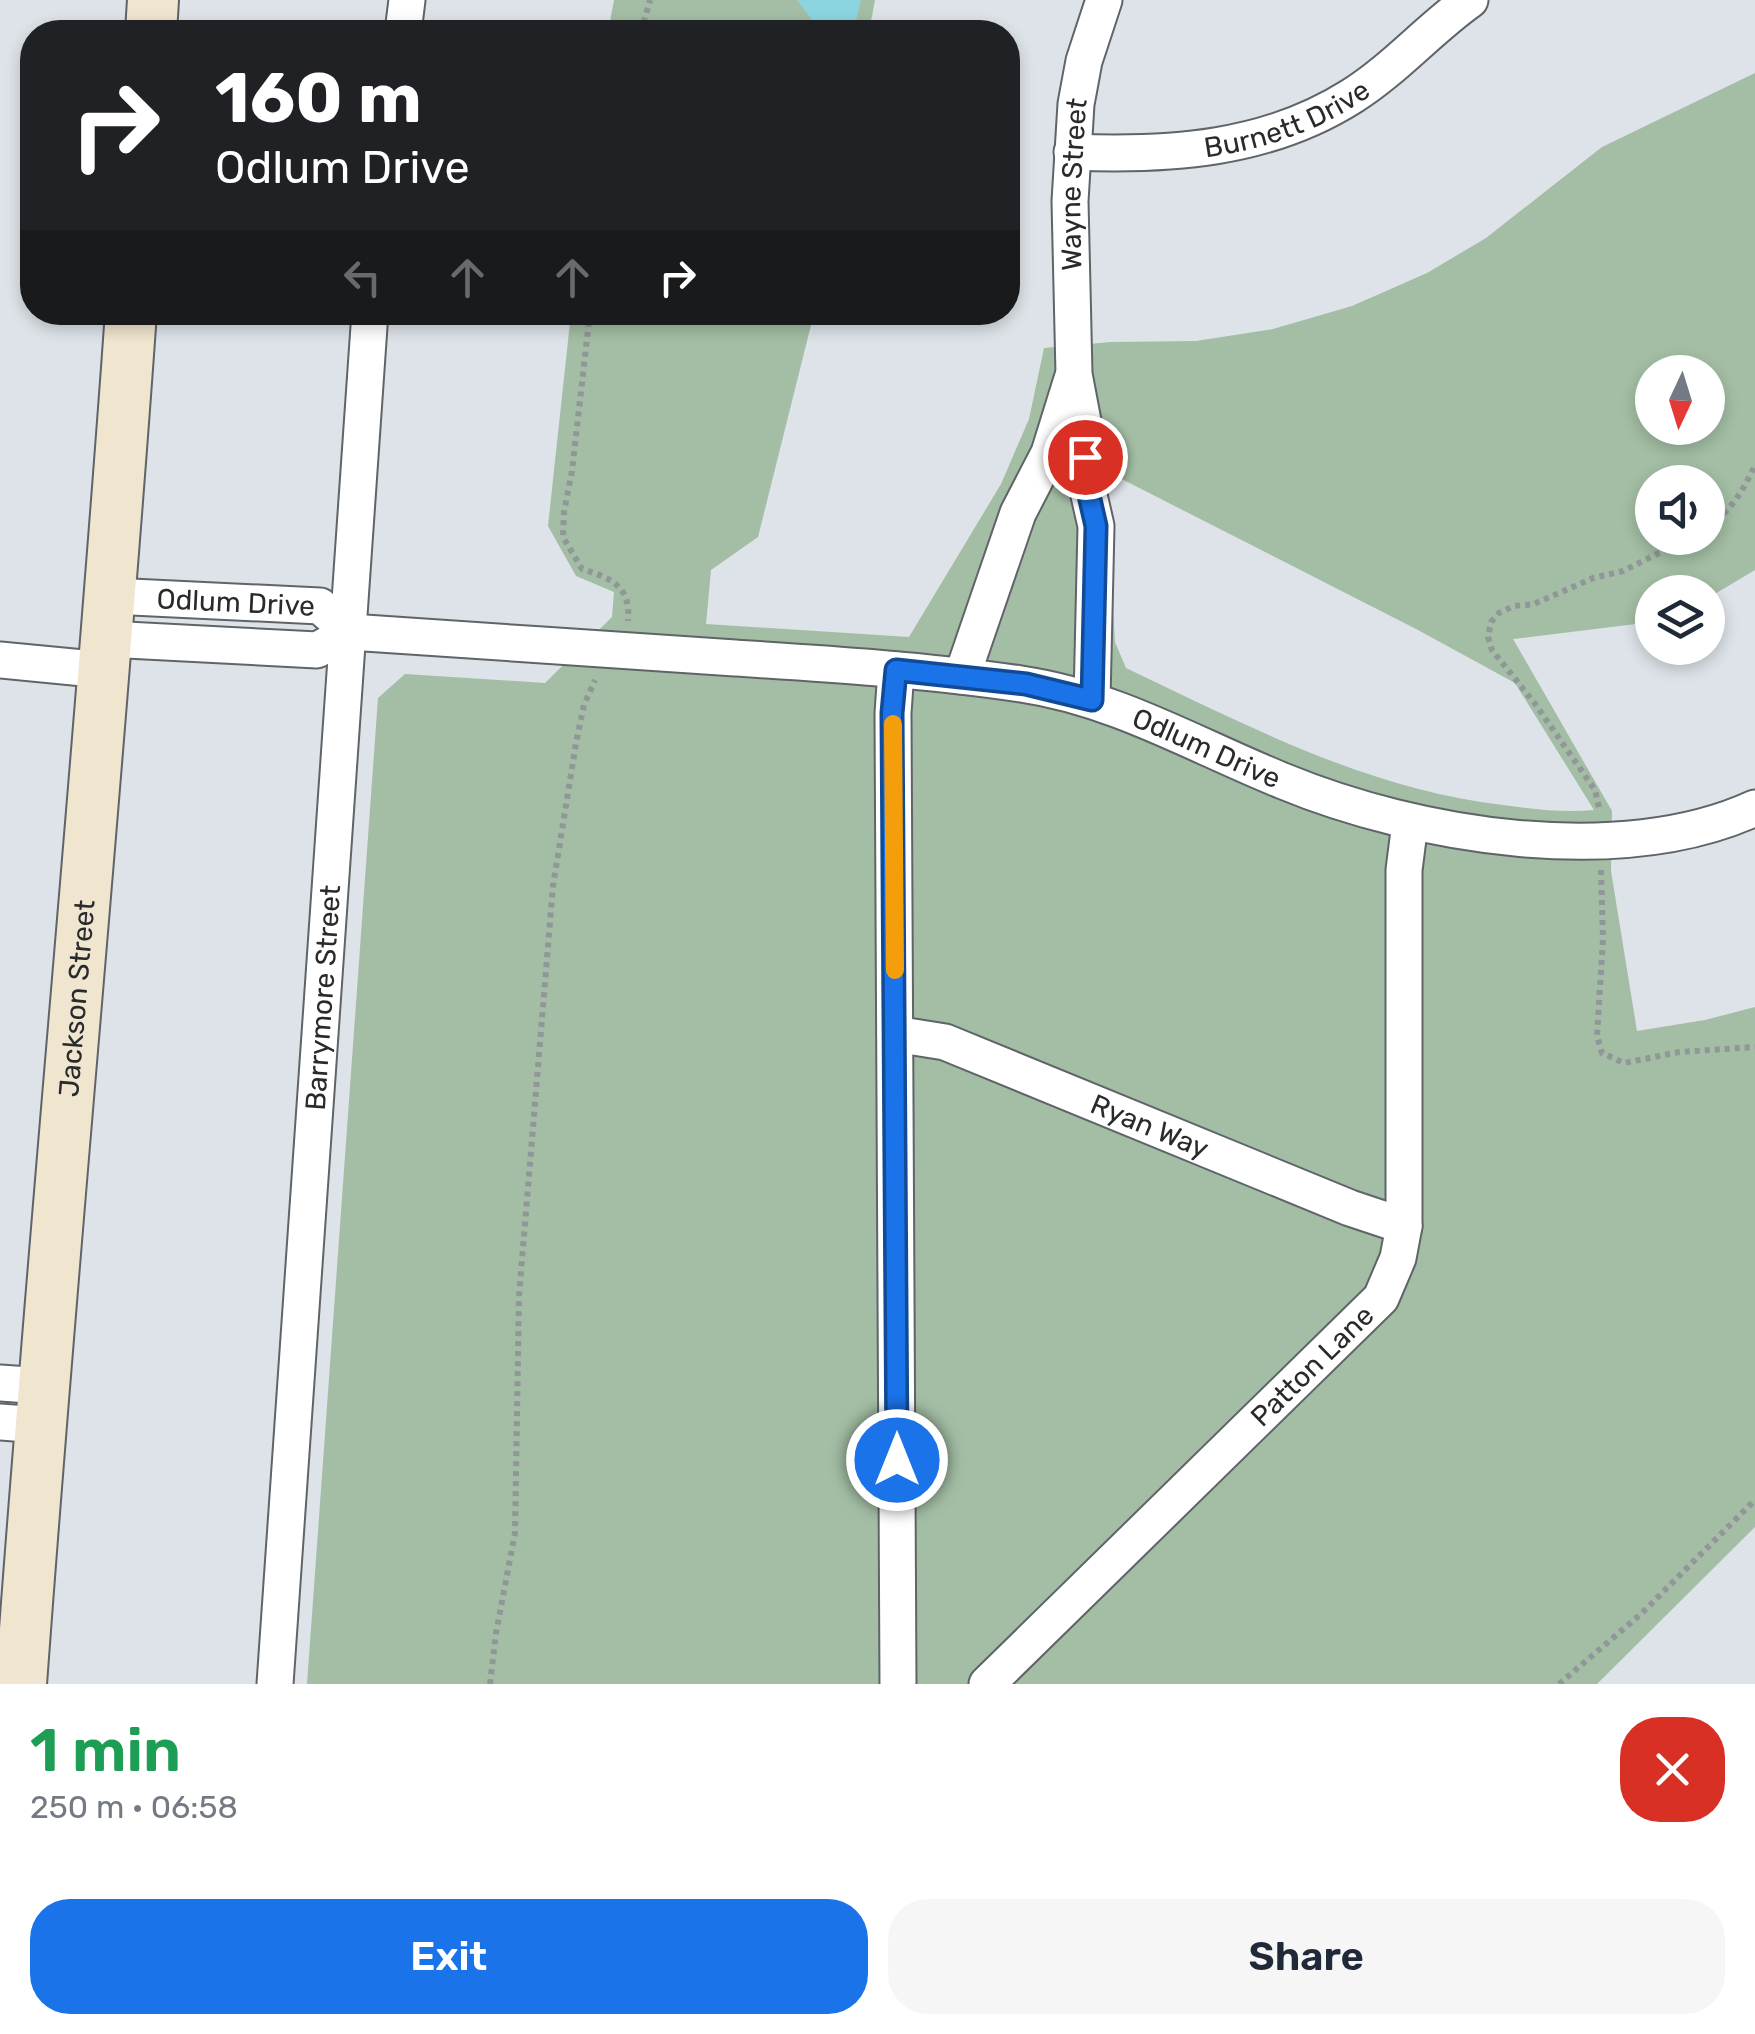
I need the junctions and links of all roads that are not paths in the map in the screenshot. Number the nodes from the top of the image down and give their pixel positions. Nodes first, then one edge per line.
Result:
1 (1104, 0) edge
2 (1470, 0) edge
3 (1072, 152) junction
4 (130, 325) edge
5 (369, 325) edge
6 (1074, 374) junction
7 (246, 603) junction
8 (350, 632) junction
9 (107, 635) junction
10 (244, 646) junction
11 (12, 661) edge
12 (896, 670) junction
13 (962, 676) junction
14 (1092, 700) junction
15 (1755, 808) edge
16 (1410, 823) junction
17 (895, 1034) junction
18 (1404, 1226) junction
19 (21, 1404) edge
20 (21, 1684) edge
21 (274, 1684) edge
22 (898, 1684) edge
23 (987, 1684) edge

1 - 3 street, Wayne Street
2 - 3 street, Burnett Drive
3 - 6 street, Wayne Street
4 - 9 main road, Jackson Street
5 - 8 street, Barrymore Street
6 - 13 street, Wayne Street
6 - 14 street, Wayne Street
7 - 8 street, Odlum Drive
7 - 9 street, Odlum Drive
7 - 10 street
8 - 10 street, Odlum Drive
8 - 12 street, Odlum Drive
8 - 21 street, Barrymore Street
9 - 10 street, Odlum Drive
9 - 11 street
9 - 19 main road, Jackson Street
12 - 13 street, Odlum Drive
12 - 17 street
13 - 14 street, Odlum Drive
14 - 16 street, Odlum Drive
15 - 16 street, Odlum Drive
16 - 18 street, Patton Lane
17 - 18 street, Ryan Way
17 - 22 street
18 - 23 street, Patton Lane
19 - 20 main road, Jackson Street

